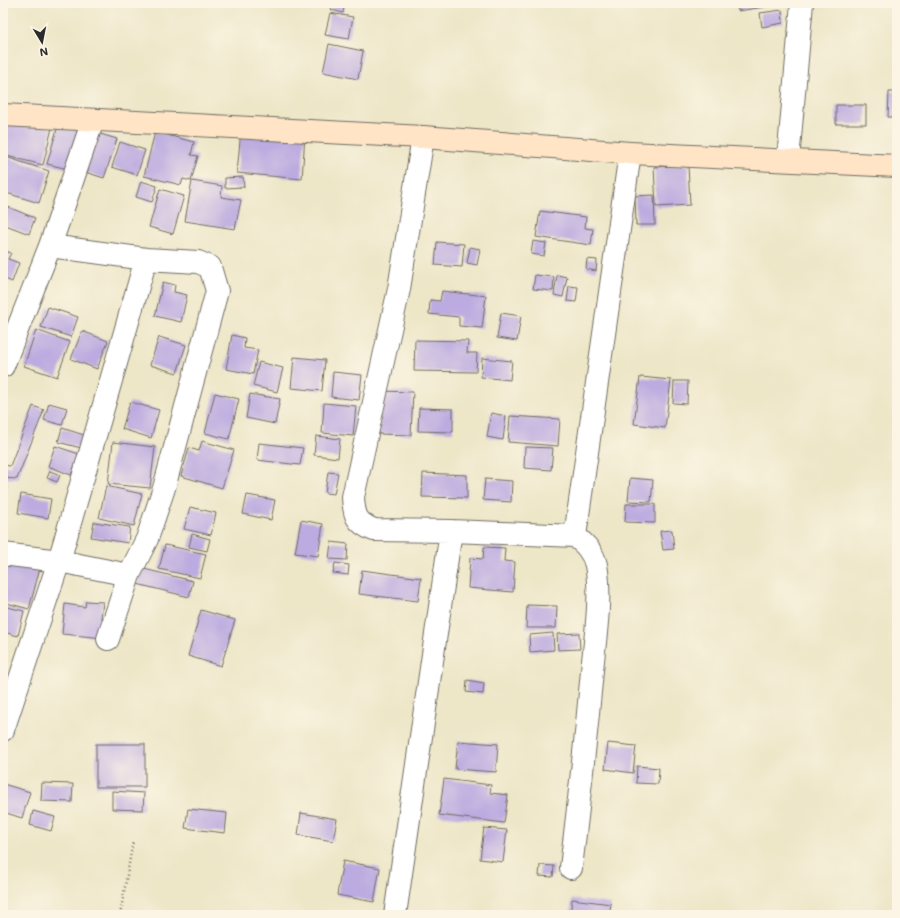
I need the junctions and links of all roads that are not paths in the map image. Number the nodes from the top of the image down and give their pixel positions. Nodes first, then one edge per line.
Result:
1 (802, 3) edge
2 (3, 116) edge
3 (93, 120) junction
4 (423, 137) junction
5 (630, 153) junction
6 (788, 160) junction
7 (897, 166) edge
8 (50, 246) junction
9 (146, 259) junction
10 (3, 366) edge
11 (451, 531) junction
12 (575, 536) junction
13 (3, 554) edge
14 (59, 561) junction
15 (129, 575) junction
16 (108, 639) dead end
17 (3, 730) edge
18 (571, 868) dead end
19 (394, 915) edge

1 - 6 street
2 - 3 street
3 - 4 street
3 - 8 street
4 - 5 street
4 - 11 street
5 - 6 street
5 - 12 street
6 - 7 street
8 - 9 street
8 - 10 street
9 - 14 street
9 - 15 street
11 - 12 street
11 - 19 street
12 - 18 street
13 - 14 street
14 - 15 street
14 - 17 street
15 - 16 street

